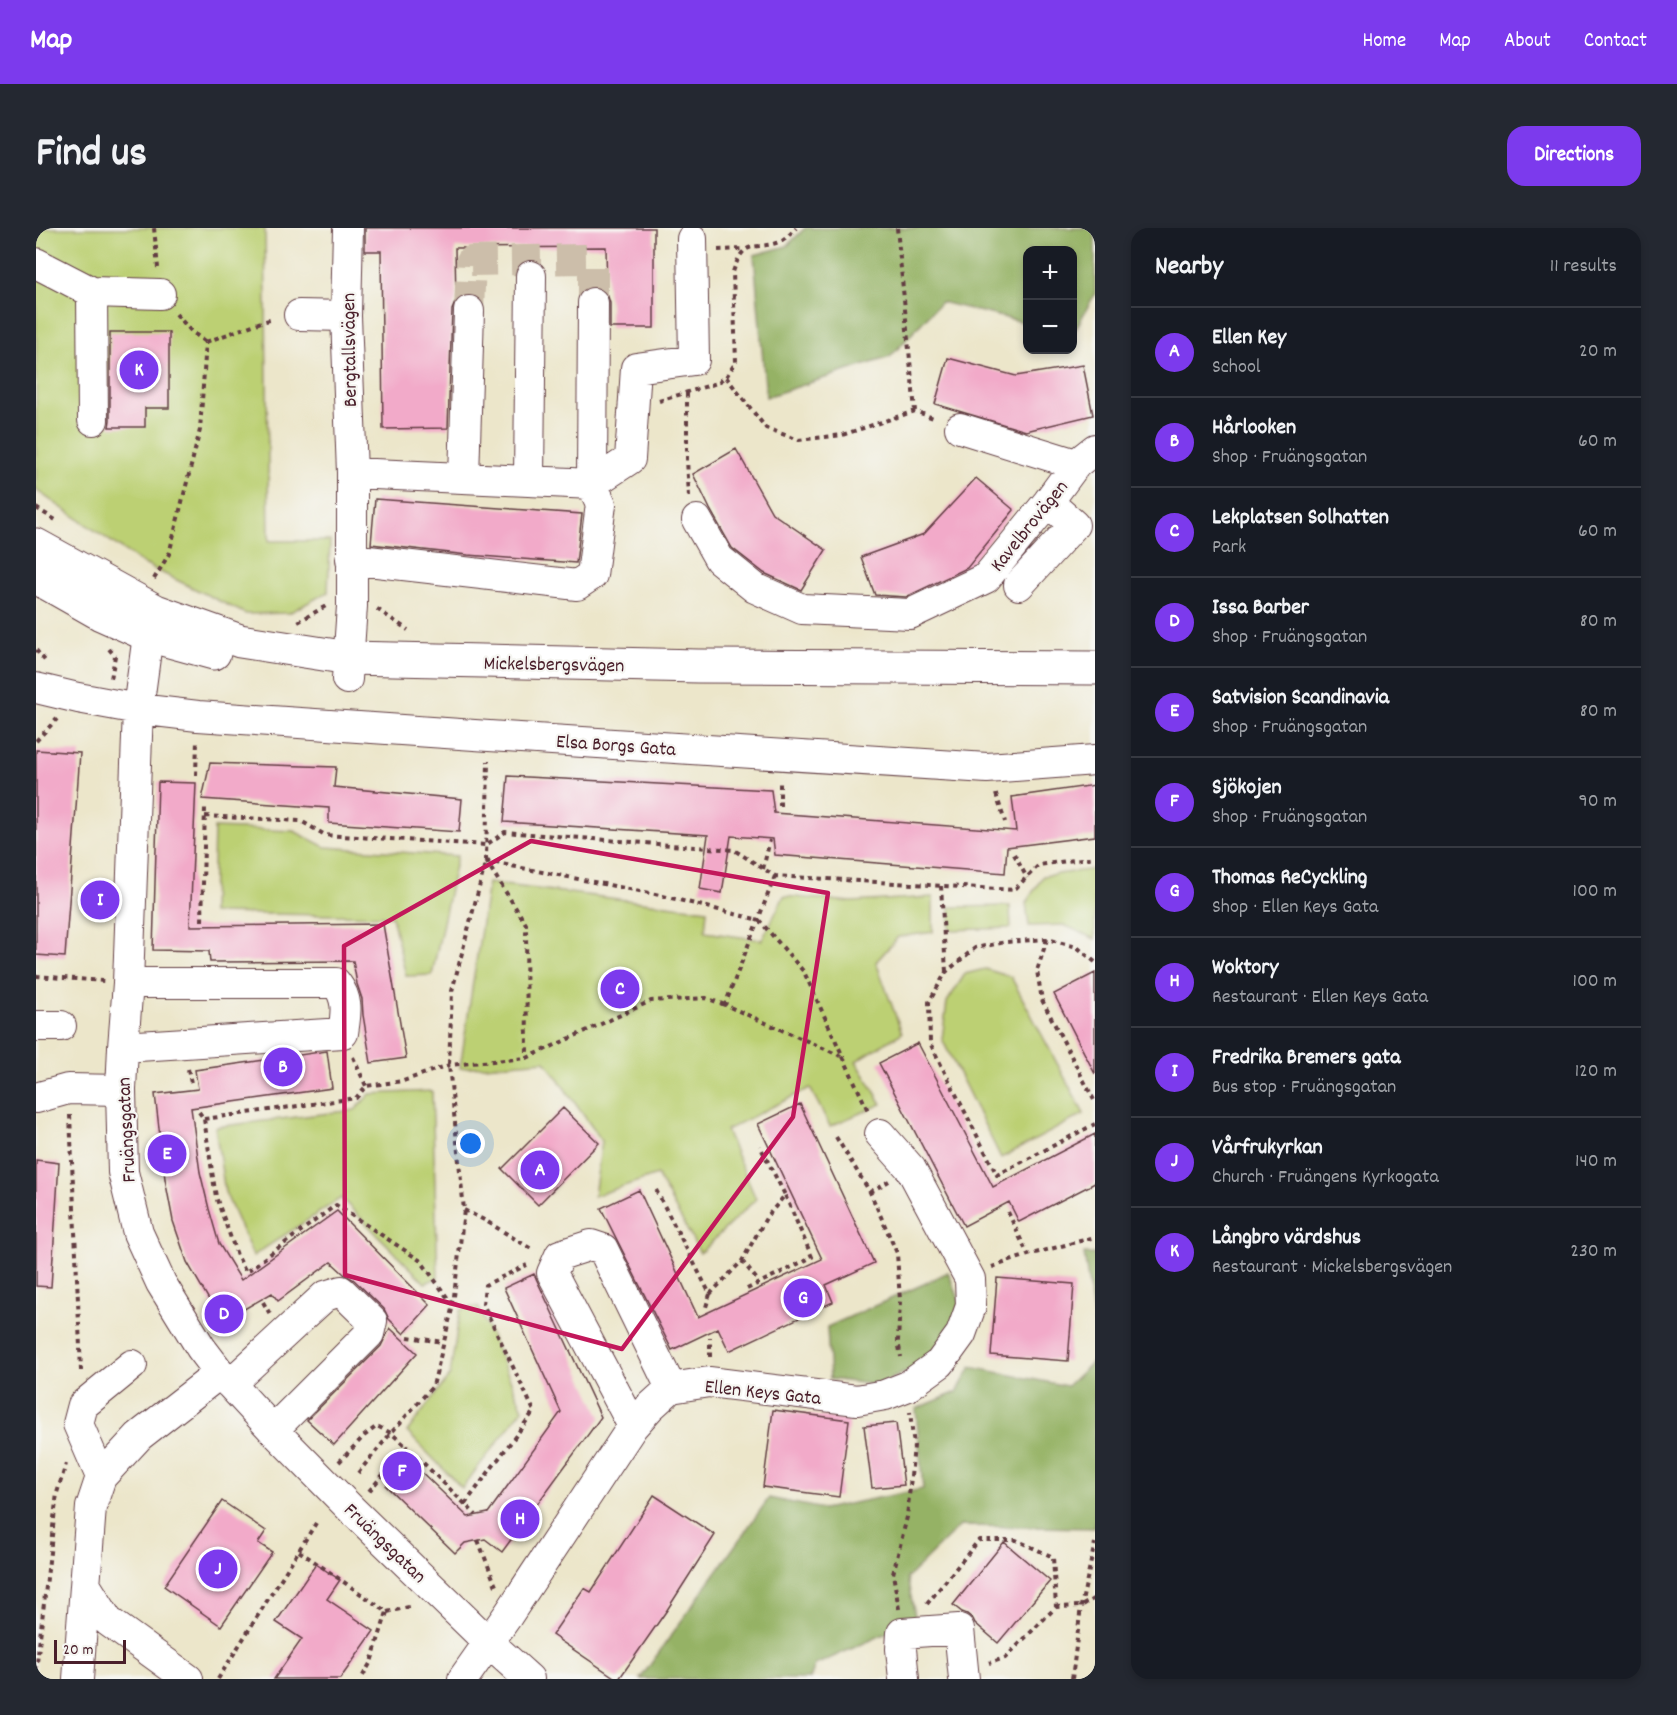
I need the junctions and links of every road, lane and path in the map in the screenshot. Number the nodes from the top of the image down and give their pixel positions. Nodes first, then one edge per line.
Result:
1 (348, 228) edge
2 (796, 228) edge
3 (897, 228) edge
4 (692, 239) dead end
5 (36, 262) edge
6 (531, 276) dead end
7 (92, 292) junction
8 (160, 294) dead end
9 (593, 303) tunnel mouth
10 (469, 312) tunnel mouth
11 (298, 315) joint
12 (346, 316) junction
13 (726, 377) junction
14 (687, 393) junction
15 (633, 409) junction
16 (915, 411) junction
17 (93, 420) dead end
18 (960, 428) joint
19 (1085, 457) edge
20 (352, 473) junction
21 (464, 478) junction
22 (529, 481) junction
23 (592, 484) junction
24 (1048, 502) junction
25 (36, 508) edge
26 (697, 520) joint
27 (63, 525) dead end
28 (36, 544) edge
29 (351, 559) junction
30 (36, 577) edge
31 (1019, 585) dead end
32 (154, 603) junction
33 (327, 606) dead end
34 (291, 626) dead end
35 (107, 647) dead end
36 (348, 668) junction
37 (1095, 668) edge
38 (36, 688) edge
39 (1095, 689) edge
40 (108, 704) junction
41 (138, 709) junction
42 (198, 716) junction
43 (489, 736) junction
44 (1095, 760) edge
45 (196, 776) dead end
46 (206, 808) dead end
47 (205, 816) junction
48 (770, 840) dead end
49 (486, 845) junction
50 (1014, 854) dead end
51 (1095, 857) edge
52 (486, 861) junction
53 (763, 869) junction
54 (775, 876) junction
55 (1027, 878) junction
56 (941, 886) junction
57 (759, 920) junction
58 (202, 921) dead end
59 (1047, 939) junction
60 (1095, 962) edge
61 (946, 972) junction
62 (36, 976) edge
63 (128, 982) junction
64 (725, 1005) junction
65 (123, 1047) junction
66 (842, 1056) junction
67 (527, 1058) junction
68 (449, 1065) junction
69 (68, 1089) junction
70 (121, 1090) junction
71 (36, 1098) edge
72 (1095, 1102) edge
73 (200, 1112) dead end
74 (204, 1119) junction
75 (1095, 1124) edge
76 (880, 1134) joint
77 (836, 1137) dead end
78 (760, 1146) dead end
79 (656, 1190) dead end
80 (785, 1196) junction
81 (464, 1210) junction
82 (1008, 1212) dead end
83 (1095, 1237) edge
84 (523, 1243) dead end
85 (1028, 1255) junction
86 (742, 1261) junction
87 (533, 1262) dead end
88 (970, 1279) junction
89 (759, 1282) junction
90 (747, 1289) dead end
91 (710, 1294) junction
92 (453, 1305) junction
93 (706, 1307) dead end
94 (408, 1337) dead end
95 (443, 1342) junction
96 (132, 1365) dead end
97 (225, 1379) junction
98 (908, 1386) junction
99 (671, 1388) junction
100 (81, 1415) junction
101 (633, 1426) junction
102 (273, 1430) junction
103 (391, 1433) junction
104 (407, 1447) junction
105 (357, 1473) dead end
106 (101, 1477) junction
107 (322, 1480) junction
108 (371, 1489) dead end
109 (465, 1504) junction
110 (476, 1515) dead end
111 (316, 1523) dead end
112 (478, 1540) dead end
113 (1095, 1543) edge
114 (299, 1551) junction
115 (86, 1586) junction
116 (1095, 1598) edge
117 (1081, 1606) junction
118 (1056, 1607) junction
119 (508, 1615) junction
120 (916, 1632) junction
121 (488, 1642) junction
122 (36, 1671) edge
123 (964, 1676) edge
124 (78, 1679) edge
125 (188, 1679) edge
126 (218, 1679) edge
127 (361, 1679) edge
128 (463, 1679) edge
129 (529, 1679) edge
130 (904, 1679) edge
131 (1072, 1679) edge

1 - 12 street, Bergtallsvägen
2 - 13 path
3 - 16 path
4 - 15 street
5 - 7 street
6 - 22 street
7 - 8 street
7 - 17 street
9 - 23 street
10 - 21 street
11 - 12 street
11 - 32 path
12 - 20 street, Bergtallsvägen
13 - 14 path
13 - 16 path
14 - 15 path
14 - 26 path
15 - 23 street
16 - 18 path
18 - 19 street, Kavelbrovägen
19 - 24 street, Kavelbrovägen
20 - 21 street
20 - 29 street, Bergtallsvägen
21 - 22 street
22 - 23 street
23 - 29 street
24 - 26 street, Kavelbrovägen
24 - 31 street
25 - 27 path
28 - 32 main road, Mickelsbergsvägen
29 - 36 street, Bergtallsvägen
30 - 32 main road, Mickelsbergsvägen
32 - 36 main road, Mickelsbergsvägen
32 - 41 street, Fruängsgatan
33 - 34 path
35 - 40 path
36 - 37 main road, Mickelsbergsvägen
36 - 39 main road, Mickelsbergsvägen
38 - 40 street, Elsa Borgs Gata
40 - 41 street, Elsa Borgs Gata
41 - 42 street, Elsa Borgs Gata
41 - 63 street, Fruängsgatan
42 - 43 street, Elsa Borgs Gata
42 - 45 path
43 - 44 street, Elsa Borgs Gata
43 - 49 path
46 - 47 path
47 - 49 path
47 - 58 path
48 - 53 path
49 - 52 path
49 - 53 path
50 - 55 path
51 - 55 path
52 - 57 path
52 - 67 path
52 - 68 path
53 - 54 path
54 - 56 path
54 - 57 path
55 - 56 path
56 - 61 path
57 - 64 path
57 - 66 path
59 - 60 path
59 - 61 path
59 - 72 path
61 - 75 path
62 - 63 path
63 - 65 street, Fruängsgatan
63 - 65 street
64 - 66 path
64 - 67 path
65 - 70 street, Fruängsgatan
66 - 76 path
67 - 68 path
68 - 74 path
68 - 81 path
69 - 70 street
69 - 71 street
69 - 100 path
70 - 97 street, Fruängsgatan
73 - 74 path
74 - 92 path
76 - 88 street, Ellen Keys Gata
77 - 98 path
78 - 80 path
79 - 91 path
80 - 86 path
80 - 89 path
81 - 84 path
81 - 92 path
82 - 85 path
83 - 85 path
85 - 88 path
86 - 89 path
86 - 91 path
87 - 109 path
88 - 98 street, Ellen Keys Gata
89 - 90 path
91 - 93 path
92 - 95 path
94 - 95 path
95 - 103 path
96 - 100 street
97 - 102 street, Fruängsgatan
97 - 102 street
97 - 106 street
98 - 99 street, Ellen Keys Gata
98 - 120 path
99 - 101 street
99 - 101 street
100 - 106 street
100 - 122 path
101 - 119 street
102 - 107 street, Fruängsgatan
103 - 104 path
103 - 105 path
103 - 107 path
104 - 108 path
104 - 109 path
106 - 115 street
107 - 121 street, Fruängsgatan
109 - 110 path
111 - 114 path
112 - 119 path
113 - 117 path
114 - 126 path
114 - 127 path
115 - 124 street
115 - 125 street
116 - 117 path
117 - 118 path
117 - 131 path
118 - 120 path
118 - 123 path
119 - 121 street
120 - 123 street
120 - 130 street
121 - 128 street
121 - 129 street, Fruängsgatan

